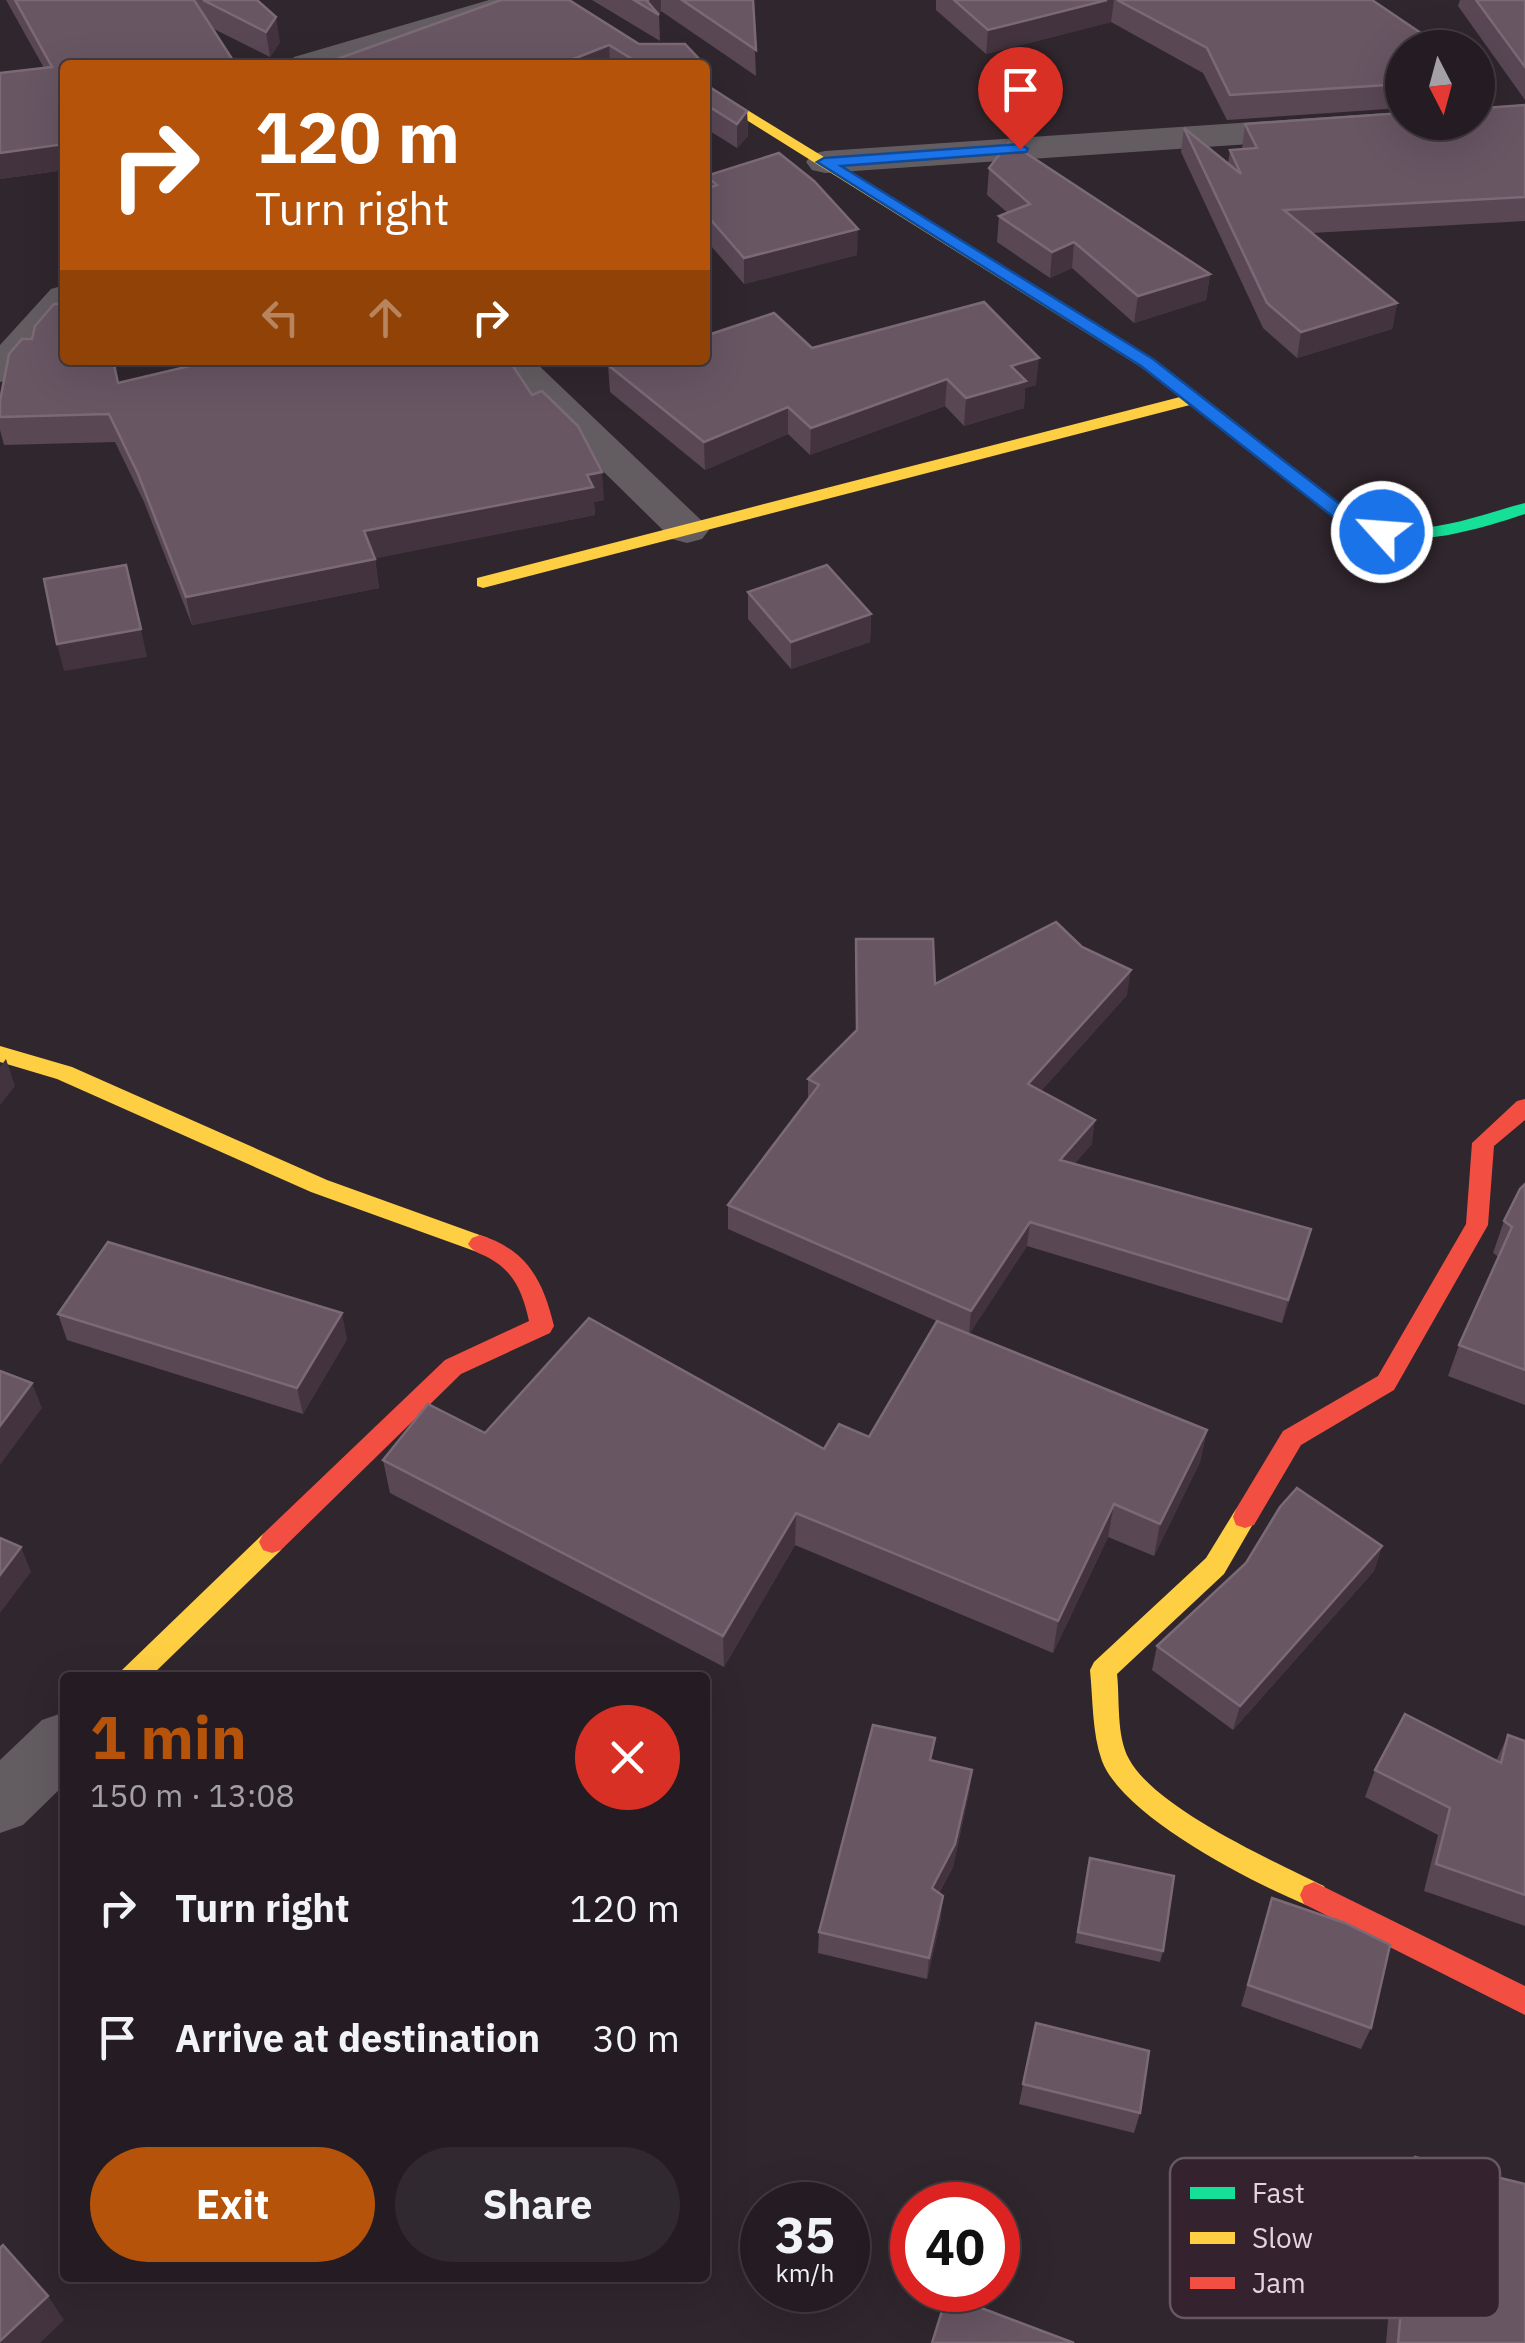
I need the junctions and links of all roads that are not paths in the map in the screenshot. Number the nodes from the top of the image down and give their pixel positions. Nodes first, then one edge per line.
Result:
1 (526, 0) edge
2 (324, 60) edge
3 (710, 91) edge
4 (1385, 124) edge
5 (824, 162) junction
6 (60, 303) edge
7 (515, 365) edge
8 (0, 370) edge
9 (1193, 399) junction
10 (1525, 508) edge
11 (687, 530) junction
12 (483, 582) dead end
13 (0, 1054) edge
14 (1525, 1107) edge
15 (136, 1672) edge
16 (60, 1746) edge
17 (0, 1804) edge
18 (1525, 2001) edge

1 - 2 street
3 - 5 street
4 - 5 street
5 - 9 street
6 - 8 street
7 - 11 street
9 - 10 street
9 - 11 street
11 - 12 street
13 - 15 street
14 - 18 street
16 - 17 street

